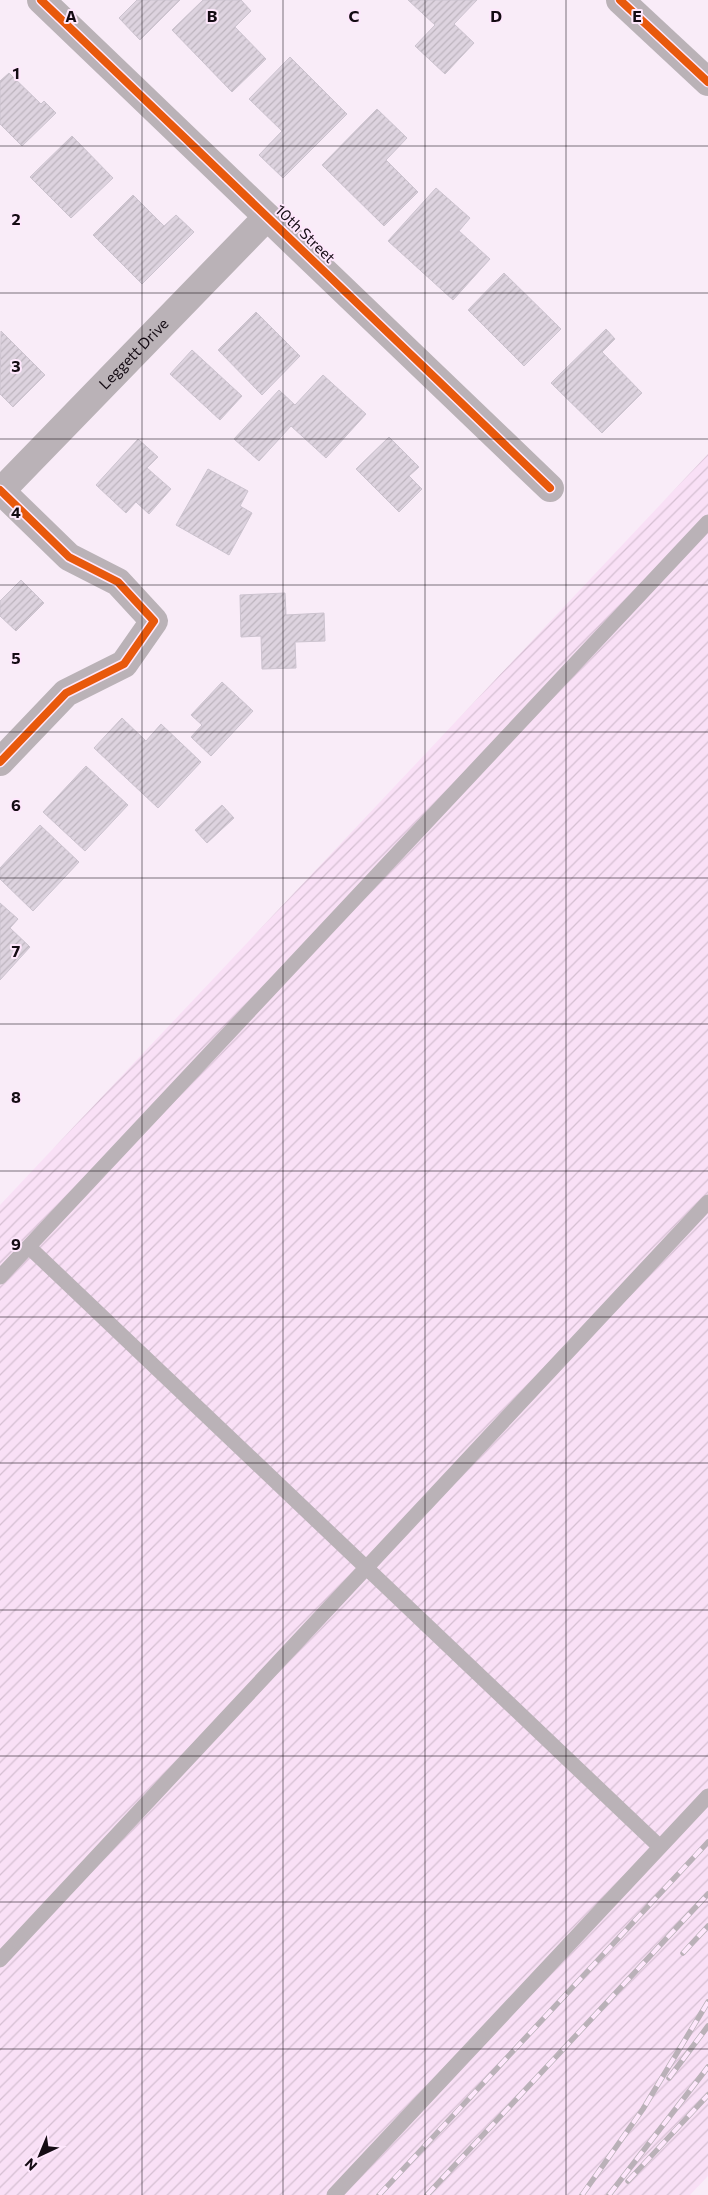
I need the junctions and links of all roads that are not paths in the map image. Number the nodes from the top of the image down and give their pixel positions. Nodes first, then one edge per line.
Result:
1 (41, 0) edge
2 (620, 0) edge
3 (708, 82) edge
4 (267, 217) junction
5 (550, 488) dead end
6 (0, 490) edge
7 (708, 522) edge
8 (0, 762) edge
9 (708, 1202) edge
10 (29, 1247) junction
11 (0, 1277) edge
12 (367, 1569) junction
13 (708, 1796) edge
14 (660, 1846) junction
15 (0, 1960) edge
16 (334, 2195) edge

1 - 4 street, 10th Street
2 - 3 street
4 - 5 street, 10th Street
4 - 6 street, Leggett Drive
6 - 8 street
7 - 10 lane
9 - 12 lane
10 - 11 lane
10 - 12 lane
12 - 14 lane
12 - 15 lane
13 - 14 lane
14 - 16 lane

